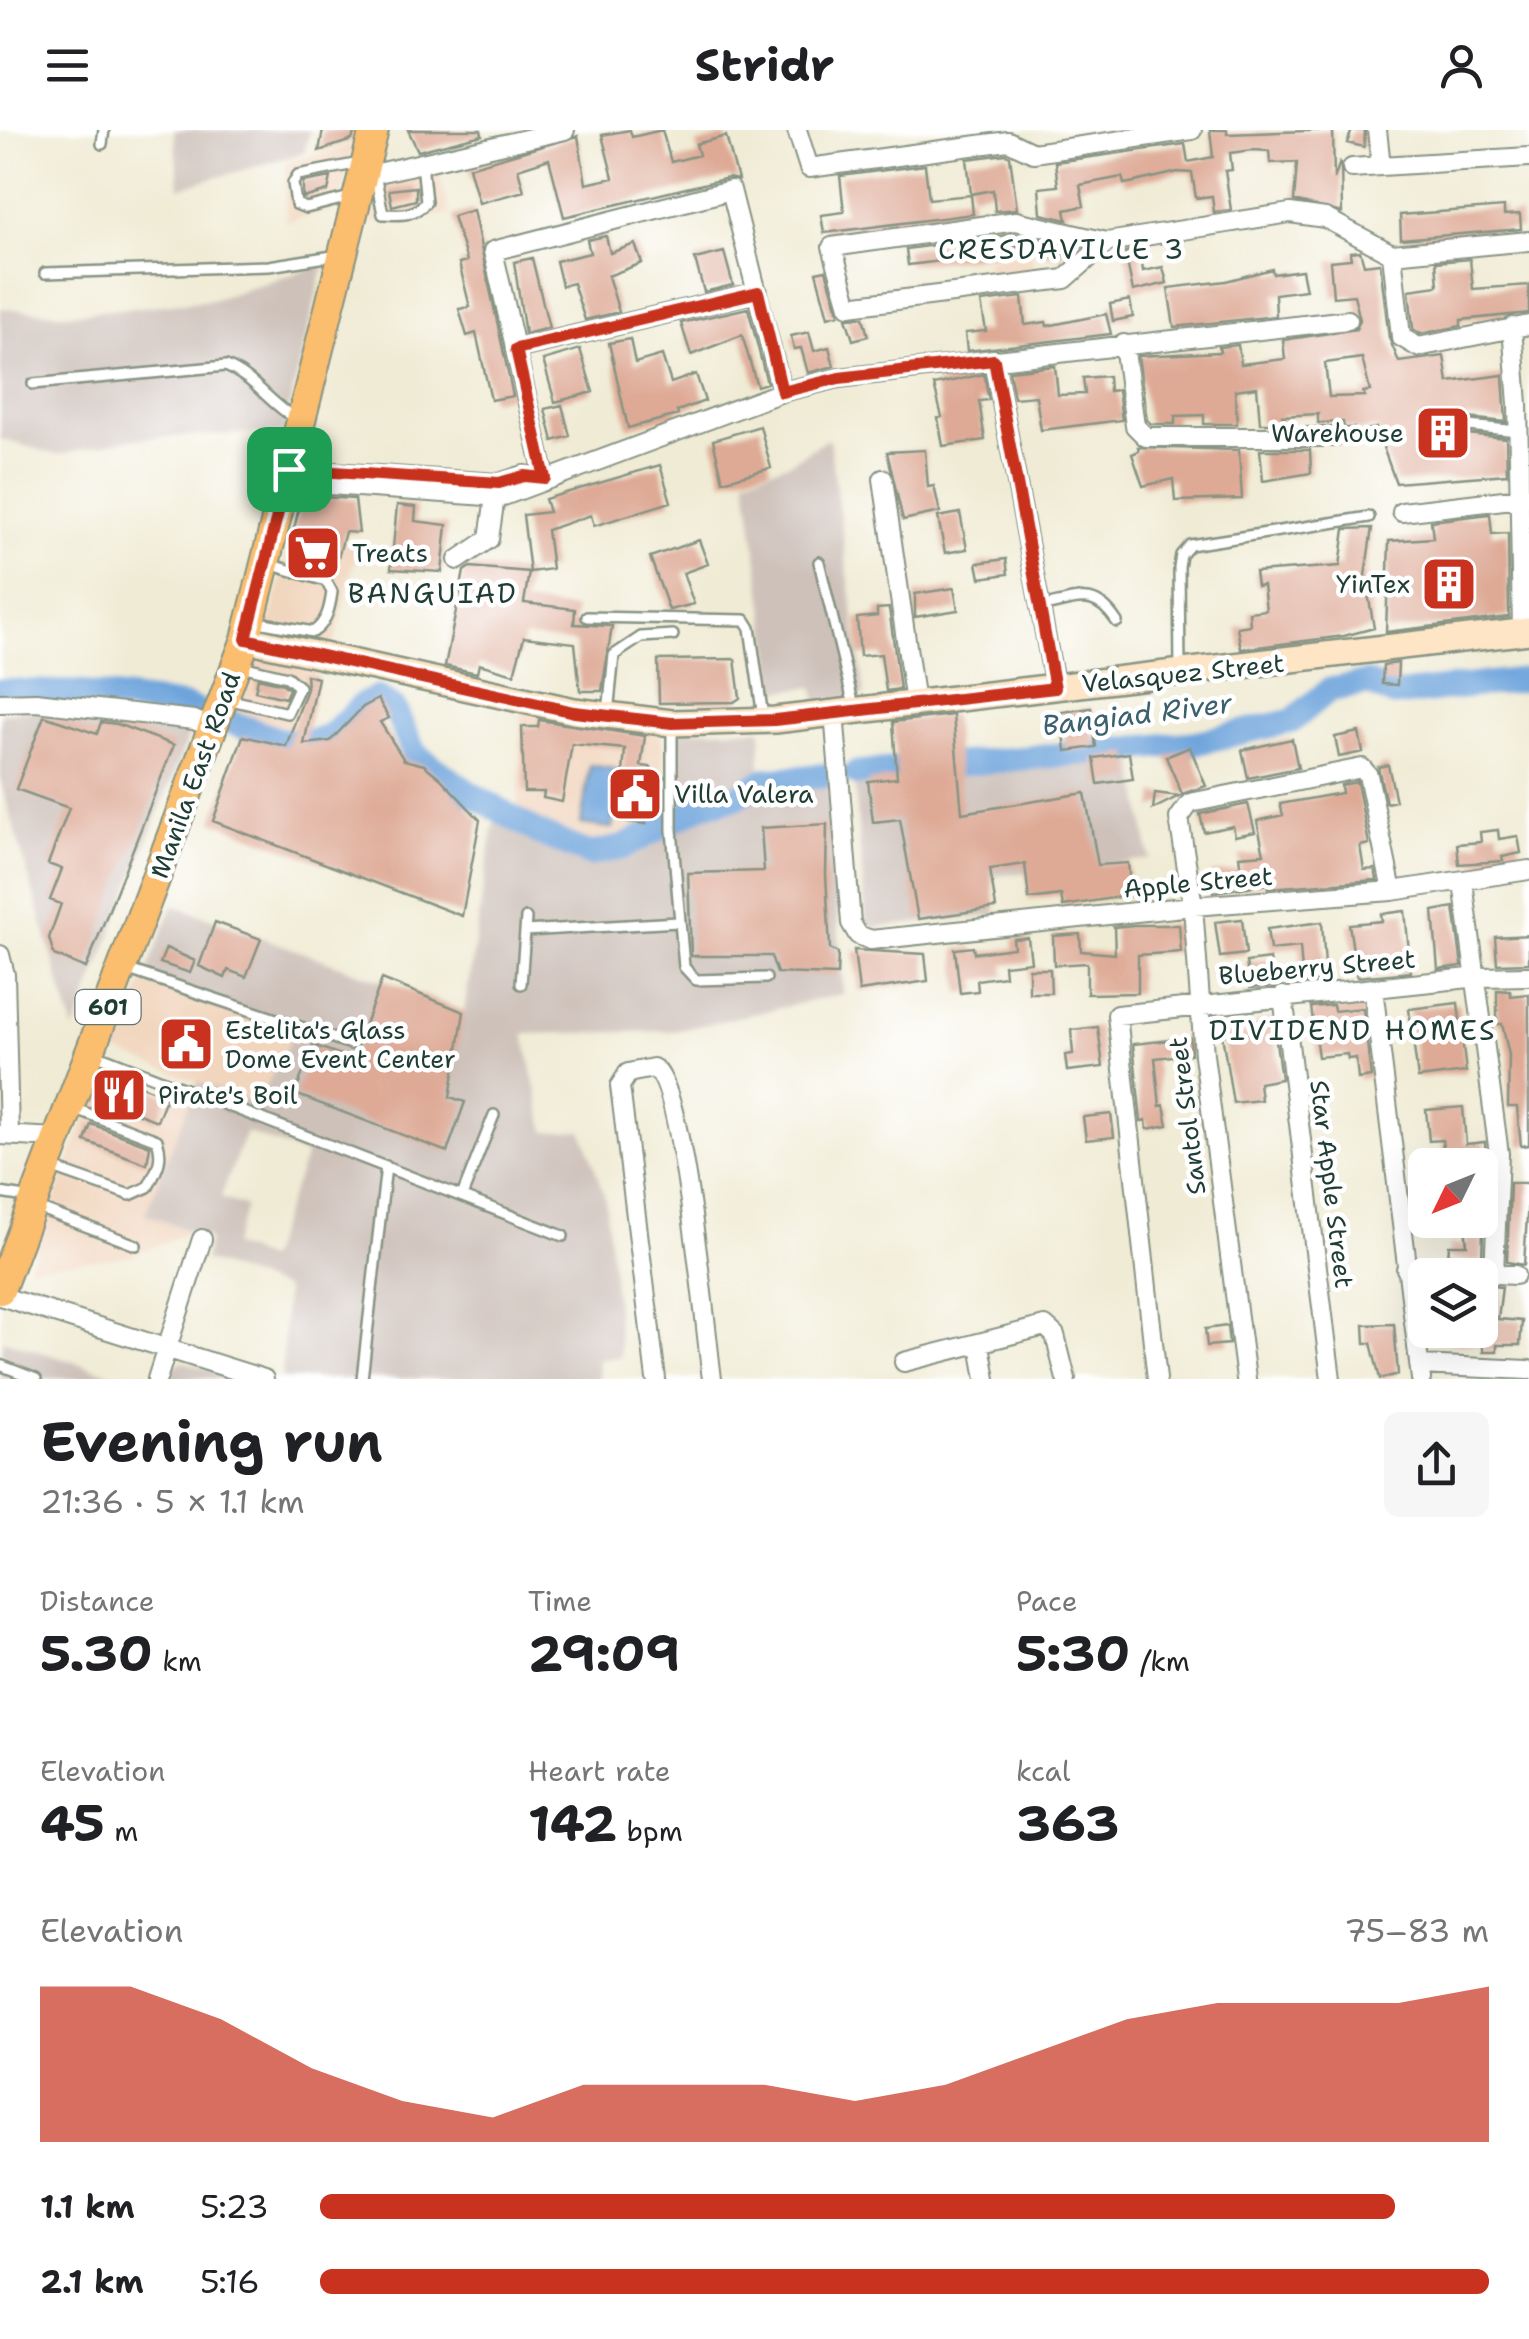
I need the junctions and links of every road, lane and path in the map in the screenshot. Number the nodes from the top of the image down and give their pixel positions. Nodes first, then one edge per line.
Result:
1 (104, 130) edge
2 (374, 130) edge
3 (564, 130) edge
4 (798, 130) edge
5 (1192, 130) edge
6 (1377, 130) edge
7 (102, 144) dead end
8 (1529, 158) edge
9 (422, 163) junction
10 (1381, 166) junction
11 (1352, 168) dead end
12 (364, 177) junction
13 (1529, 241) edge
14 (1107, 242) junction
15 (1392, 254) junction
16 (342, 255) junction
17 (45, 273) dead end
18 (758, 292) junction
19 (1348, 320) dead end
20 (1520, 326) edge
21 (1124, 344) junction
22 (516, 349) junction
23 (994, 360) junction
24 (32, 384) dead end
25 (782, 392) junction
26 (1523, 402) edge
27 (301, 421) junction
28 (1468, 426) dead end
29 (1518, 431) junction
30 (1335, 437) dead end
31 (288, 476) junction
32 (545, 478) junction
33 (883, 479) dead end
34 (495, 497) junction
35 (1524, 497) edge
36 (1402, 512) dead end
37 (1369, 516) dead end
38 (458, 560) dead end
39 (819, 562) dead end
40 (265, 563) junction
41 (1040, 606) junction
42 (588, 616) dead end
43 (1117, 622) dead end
44 (1526, 631) edge
45 (673, 635) dead end
46 (244, 642) junction
47 (1180, 673) junction
48 (1055, 688) junction
49 (0, 704) edge
50 (915, 704) junction
51 (844, 712) junction
52 (608, 715) junction
53 (218, 716) junction
54 (764, 720) junction
55 (672, 723) junction
56 (1529, 870) edge
57 (1463, 882) junction
58 (1392, 891) junction
59 (1193, 906) junction
60 (526, 918) dead end
61 (678, 922) junction
62 (525, 931) junction
63 (0, 955) edge
64 (123, 968) junction
65 (1529, 976) edge
66 (1479, 977) junction
67 (766, 978) dead end
68 (520, 984) dead end
69 (1373, 988) junction
70 (1283, 996) junction
71 (1200, 1004) junction
72 (4, 1038) edge
73 (351, 1044) dead end
74 (91, 1052) junction
75 (70, 1107) junction
76 (494, 1115) dead end
77 (4, 1135) edge
78 (58, 1138) junction
79 (48, 1166) junction
80 (386, 1166) junction
81 (0, 1193) edge
82 (462, 1196) junction
83 (34, 1203) junction
84 (563, 1236) dead end
85 (202, 1239) dead end
86 (136, 1245) dead end
87 (1495, 1258) edge
88 (1406, 1269) joint
89 (1498, 1274) edge
90 (1514, 1274) dead end
91 (0, 1293) edge
92 (980, 1345) junction
93 (164, 1348) junction
94 (904, 1362) dead end
95 (0, 1364) edge
96 (1529, 1370) edge
97 (1420, 1372) edge
98 (36, 1379) edge
99 (157, 1379) edge
100 (264, 1379) edge
101 (362, 1379) edge
102 (656, 1379) edge
103 (712, 1379) edge
104 (986, 1379) edge
105 (1066, 1379) edge
106 (1158, 1379) edge
107 (1246, 1379) edge
108 (1331, 1379) edge

1 - 7 lane
2 - 12 main road, Manila East Road / 601
3 - 9 street
4 - 5 street
6 - 10 street
8 - 10 street
9 - 12 street
9 - 12 lane
10 - 11 street
12 - 12 lane
12 - 16 main road, Manila East Road / 601
13 - 15 street
14 - 14 street
14 - 15 street
15 - 20 street
16 - 17 lane
16 - 27 main road, Manila East Road / 601
18 - 22 street
18 - 22 street
18 - 25 street
19 - 21 street
20 - 26 street
21 - 23 street
21 - 30 street
22 - 32 street
23 - 25 street
23 - 41 street
24 - 27 lane
25 - 32 street
26 - 29 street
27 - 31 main road, Manila East Road / 601
28 - 29 lane
29 - 35 street
31 - 32 street
31 - 34 street
31 - 40 main road, Manila East Road / 601
32 - 34 street
33 - 50 street
34 - 38 street
35 - 36 street
35 - 44 street
37 - 47 lane
39 - 51 lane
40 - 46 main road, Manila East Road / 601
40 - 46 lane
41 - 43 lane
41 - 48 street
42 - 54 lane
44 - 47 main road, Velasquez Street
45 - 52 lane
46 - 52 main road, Velasquez Street
46 - 53 main road, Manila East Road / 601
46 - 53 lane
47 - 48 main road, Velasquez Street
48 - 50 main road, Velasquez Street
49 - 53 street
50 - 51 main road, Velasquez Street
51 - 54 main road, Velasquez Street
51 - 59 street, Apple Street
52 - 55 main road, Velasquez Street
53 - 64 main road, Manila East Road / 601
54 - 55 main road, Velasquez Street
55 - 61 lane
56 - 57 street, Apple Street
57 - 58 street, Apple Street
57 - 66 street
58 - 59 street, Apple Street
58 - 59 street, Santol Street
59 - 71 street, Santol Street
60 - 62 lane
61 - 62 lane
61 - 67 lane
62 - 68 lane
63 - 72 street
64 - 73 lane
64 - 74 main road, Manila East Road / 601
65 - 66 street, Blueberry Street
66 - 69 street, Blueberry Street
66 - 87 street
69 - 70 street, Blueberry Street
69 - 88 street
70 - 71 street, Blueberry Street
70 - 108 street, Star Apple Street
71 - 106 street, Blueberry Street
71 - 107 street, Santol Street
72 - 77 street
74 - 75 main road, Manila East Road / 601
74 - 80 lane
75 - 78 main road, Manila East Road / 601
75 - 79 lane
76 - 82 lane
77 - 78 street
78 - 79 main road, Manila East Road / 601
79 - 83 main road, Manila East Road / 601
80 - 82 lane
80 - 101 lane
81 - 83 lane
82 - 84 lane
83 - 86 lane
83 - 91 main road, Manila East Road / 601
85 - 93 street
88 - 97 street
89 - 90 street
91 - 93 street
92 - 94 street
92 - 104 street
92 - 105 street
93 - 99 street
93 - 100 street
95 - 98 lane
96 - 97 street
102 - 103 street

